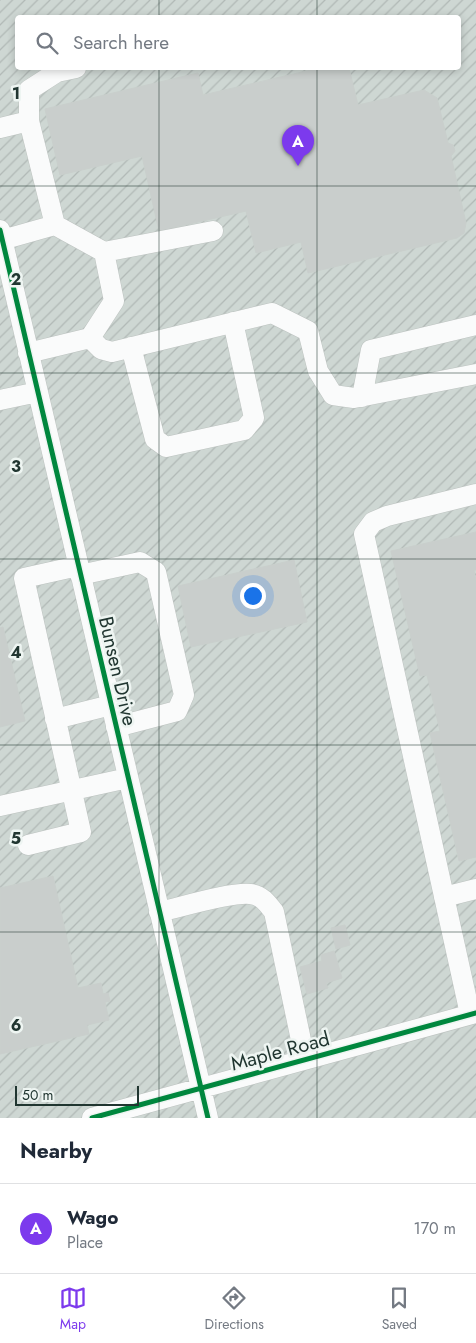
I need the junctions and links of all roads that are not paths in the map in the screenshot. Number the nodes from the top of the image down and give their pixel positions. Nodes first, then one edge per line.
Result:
1 (66, 70) edge
2 (29, 121) junction
3 (0, 128) edge
4 (55, 225) junction
5 (213, 231) dead end
6 (2, 247) edge
7 (104, 252) junction
8 (233, 322) junction
9 (476, 325) edge
10 (90, 338) junction
11 (131, 347) junction
12 (28, 353) junction
13 (476, 374) edge
14 (38, 392) junction
15 (362, 397) junction
16 (0, 400) edge
17 (476, 494) edge
18 (79, 570) junction
19 (111, 705) junction
20 (55, 719) junction
21 (116, 727) junction
22 (128, 778) junction
23 (73, 788) junction
24 (0, 806) edge
25 (28, 845) dead end
26 (476, 889) edge
27 (444, 897) junction
28 (159, 912) junction
29 (473, 1013) edge
30 (305, 1059) junction
31 (200, 1088) junction
32 (92, 1118) edge
33 (208, 1118) edge

1 - 2 street
2 - 3 street
2 - 4 street
4 - 6 street
4 - 7 street
5 - 7 street
6 - 12 street, Bunsen Drive
7 - 10 street
8 - 11 street
8 - 11 street
8 - 15 street
9 - 15 street
10 - 11 street
10 - 12 street
12 - 14 street, Bunsen Drive
13 - 15 street
14 - 16 street
14 - 18 street, Bunsen Drive
17 - 27 street
18 - 19 street, Bunsen Drive
18 - 20 street
18 - 21 street
19 - 20 street
19 - 21 street, Bunsen Drive
20 - 23 street
21 - 22 street, Bunsen Drive
22 - 23 street
22 - 28 street, Bunsen Drive
23 - 24 street
23 - 25 street
26 - 27 street
27 - 29 street
28 - 30 street
28 - 31 street, Bunsen Drive
29 - 30 street, Maple Road
30 - 31 street, Maple Road
31 - 32 street, Maple Road
31 - 33 street, Bunsen Drive

